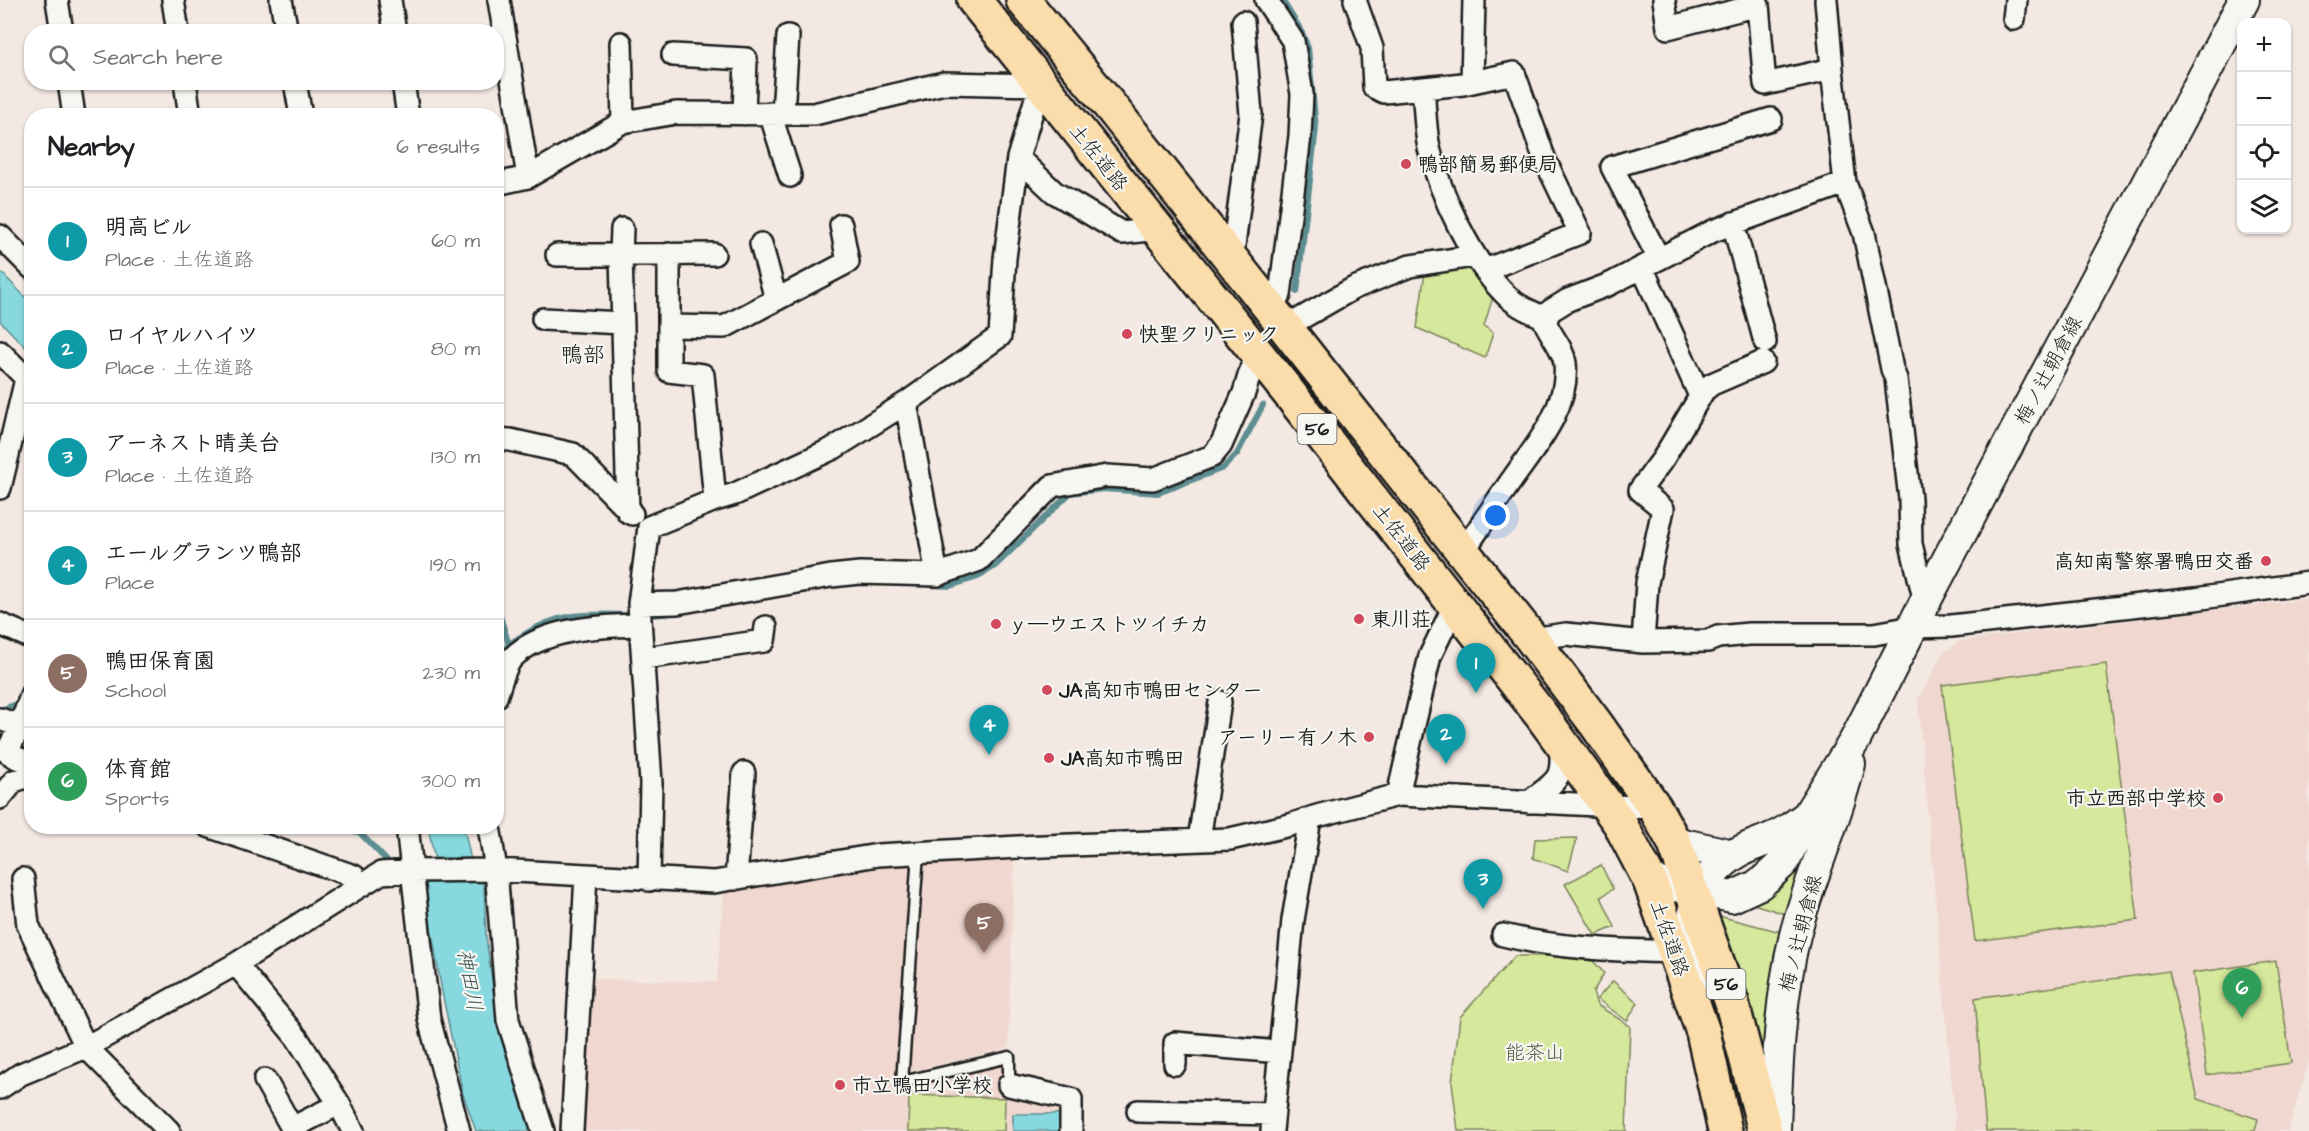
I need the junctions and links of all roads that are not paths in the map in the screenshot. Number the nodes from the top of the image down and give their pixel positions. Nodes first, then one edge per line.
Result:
1 (57, 0) edge
2 (173, 0) edge
3 (281, 0) edge
4 (390, 0) edge
5 (499, 0) edge
6 (974, 0) edge
7 (1023, 0) edge
8 (1266, 0) edge
9 (1355, 0) edge
10 (1474, 0) edge
11 (1664, 0) edge
12 (1826, 0) edge
13 (2244, 0) edge
14 (1243, 22) dead end
15 (61, 24) edge
16 (177, 24) edge
17 (286, 24) edge
18 (394, 24) edge
19 (503, 24) edge
20 (504, 31) edge
21 (788, 36) dead end
22 (621, 43) dead end
23 (673, 55) dead end
24 (1832, 69) junction
25 (1473, 82) junction
26 (1040, 85) junction
27 (1423, 88) junction
28 (70, 90) edge
29 (186, 90) edge
30 (297, 90) edge
31 (404, 90) edge
32 (73, 108) edge
33 (189, 108) edge
34 (300, 108) edge
35 (407, 108) edge
36 (776, 113) junction
37 (744, 114) junction
38 (1771, 119) dead end
39 (623, 122) junction
40 (1018, 158) junction
41 (790, 176) dead end
42 (528, 177) junction
43 (504, 182) edge
44 (1845, 183) junction
45 (1733, 223) junction
46 (840, 225) dead end
47 (622, 229) dead end
48 (1158, 229) junction
49 (0, 236) edge
50 (761, 244) dead end
51 (24, 252) edge
52 (714, 254) dead end
53 (557, 255) dead end
54 (621, 255) junction
55 (669, 255) junction
56 (1232, 261) junction
57 (1480, 263) junction
58 (1650, 263) junction
59 (1280, 295) dead end
60 (776, 298) junction
61 (1547, 318) junction
62 (543, 319) dead end
63 (622, 323) junction
64 (669, 326) junction
65 (1286, 327) junction
66 (0, 352) edge
67 (1256, 352) junction
68 (24, 376) edge
69 (1700, 396) junction
70 (24, 399) edge
71 (906, 403) junction
72 (504, 440) edge
73 (0, 488) edge
74 (715, 500) junction
75 (628, 512) junction
76 (649, 527) junction
77 (1463, 552) junction
78 (937, 575) junction
79 (2309, 583) edge
80 (1455, 604) junction
81 (640, 614) junction
82 (1919, 615) junction
83 (0, 624) edge
84 (766, 627) dead end
85 (24, 634) edge
86 (1532, 639) junction
87 (1643, 642) junction
88 (644, 658) junction
89 (504, 676) edge
90 (1220, 702) dead end
91 (17, 713) edge
92 (1596, 724) junction
93 (1560, 740) junction
94 (1855, 740) junction
95 (24, 761) edge
96 (744, 773) dead end
97 (24, 778) edge
98 (1398, 795) junction
99 (1588, 797) junction
100 (0, 798) edge
101 (1529, 802) junction
102 (1655, 808) junction
103 (1807, 816) junction
104 (1310, 819) junction
105 (230, 834) edge
106 (409, 834) edge
107 (489, 834) edge
108 (1200, 840) junction
109 (1674, 842) junction
110 (918, 853) junction
111 (1733, 855) junction
112 (488, 870) junction
113 (415, 871) junction
114 (586, 875) junction
115 (23, 879) dead end
116 (736, 879) junction
117 (650, 880) junction
118 (1650, 881) junction
119 (362, 885) junction
120 (1696, 895) junction
121 (1503, 935) dead end
122 (1675, 952) junction
123 (236, 964) junction
124 (1703, 1032) junction
125 (86, 1047) junction
126 (1280, 1052) junction
127 (1175, 1064) dead end
128 (265, 1080) dead end
129 (1009, 1085) joint
130 (0, 1088) edge
131 (339, 1104) junction
132 (1138, 1111) dead end
133 (1272, 1122) edge
134 (293, 1130) edge
135 (169, 1131) edge
136 (353, 1131) edge
137 (459, 1131) edge
138 (543, 1131) edge
139 (572, 1131) edge
140 (1071, 1131) edge
141 (1725, 1131) edge
142 (1765, 1131) edge
143 (1775, 1131) edge

1 - 15 street
2 - 16 street
3 - 17 street
4 - 18 street
5 - 19 street
6 - 26 highway, 土佐道路 / 56
7 - 56 highway, 土佐道路 / 56
8 - 59 street
9 - 27 street
10 - 25 street
11 - 24 street
12 - 24 street
13 - 82 main road, 梅ノ辻朝倉線
14 - 56 street
20 - 42 street
21 - 36 street
22 - 39 street
23 - 37 street
24 - 44 street
25 - 27 street
25 - 57 street
26 - 36 street
26 - 40 street
26 - 48 highway, 土佐道路 / 56
27 - 57 street
28 - 32 street
29 - 33 street
30 - 34 street
31 - 35 street
36 - 37 street
36 - 41 street
37 - 39 street
38 - 58 street
39 - 42 street
40 - 48 street
40 - 71 street
42 - 43 street
44 - 45 street
44 - 82 street
45 - 58 street
45 - 69 street
46 - 60 street
47 - 54 street
48 - 67 highway, 土佐道路 / 56
49 - 51 street
50 - 60 street
52 - 55 street
53 - 54 street
54 - 55 street
54 - 63 street
55 - 64 street
56 - 65 highway, 土佐道路 / 56
57 - 61 street
57 - 65 street
58 - 61 street
58 - 69 street
60 - 64 street
61 - 77 street
62 - 63 street
63 - 75 street
64 - 74 street
65 - 77 highway, 土佐道路 / 56
66 - 68 street
67 - 78 street
67 - 80 highway, 土佐道路 / 56
69 - 87 street
70 - 73 street
71 - 74 street
71 - 78 street
72 - 75 street
74 - 76 street
75 - 76 street
76 - 81 street
77 - 86 highway, 土佐道路 / 56
78 - 81 street
79 - 82 street
80 - 93 highway, 土佐道路 / 56
80 - 98 street
81 - 88 street
81 - 89 street
82 - 87 street
82 - 94 main road, 梅ノ辻朝倉線
83 - 85 street
84 - 88 street
86 - 87 street
86 - 92 highway, 土佐道路 / 56
88 - 117 street
90 - 108 street
91 - 95 street
92 - 99 street
92 - 102 highway, 土佐道路 / 56
93 - 99 highway, 土佐道路 / 56
93 - 101 street
94 - 103 main road, 梅ノ辻朝倉線
94 - 143 main road, 梅ノ辻朝倉線
96 - 116 street
97 - 100 street
98 - 101 street
98 - 104 street
99 - 101 street
99 - 102 street
99 - 118 highway, 土佐道路 / 56
102 - 109 highway, 土佐道路 / 56
103 - 111 main road, 梅ノ辻朝倉線
103 - 120 main road
104 - 108 street
104 - 126 street
105 - 119 street
106 - 113 street
107 - 112 street
108 - 110 street
109 - 111 main road
109 - 120 highway, 土佐道路 / 56
110 - 116 street
110 - 129 lane
111 - 120 main road, 梅ノ辻朝倉線
112 - 113 street
112 - 114 street
112 - 138 street
113 - 119 street
113 - 137 street
114 - 117 street
114 - 139 street
115 - 125 street
116 - 117 street
118 - 120 main road
118 - 122 highway, 土佐道路 / 56
119 - 123 street
120 - 124 main road, 梅ノ辻朝倉線
120 - 142 highway, 土佐道路 / 56
121 - 122 street
122 - 124 highway, 土佐道路 / 56
123 - 125 street
123 - 131 street
124 - 141 highway, 土佐道路 / 56
125 - 130 street
125 - 135 street
126 - 127 street
126 - 133 street
128 - 134 street
129 - 140 street
131 - 134 street
131 - 136 street
132 - 133 street

